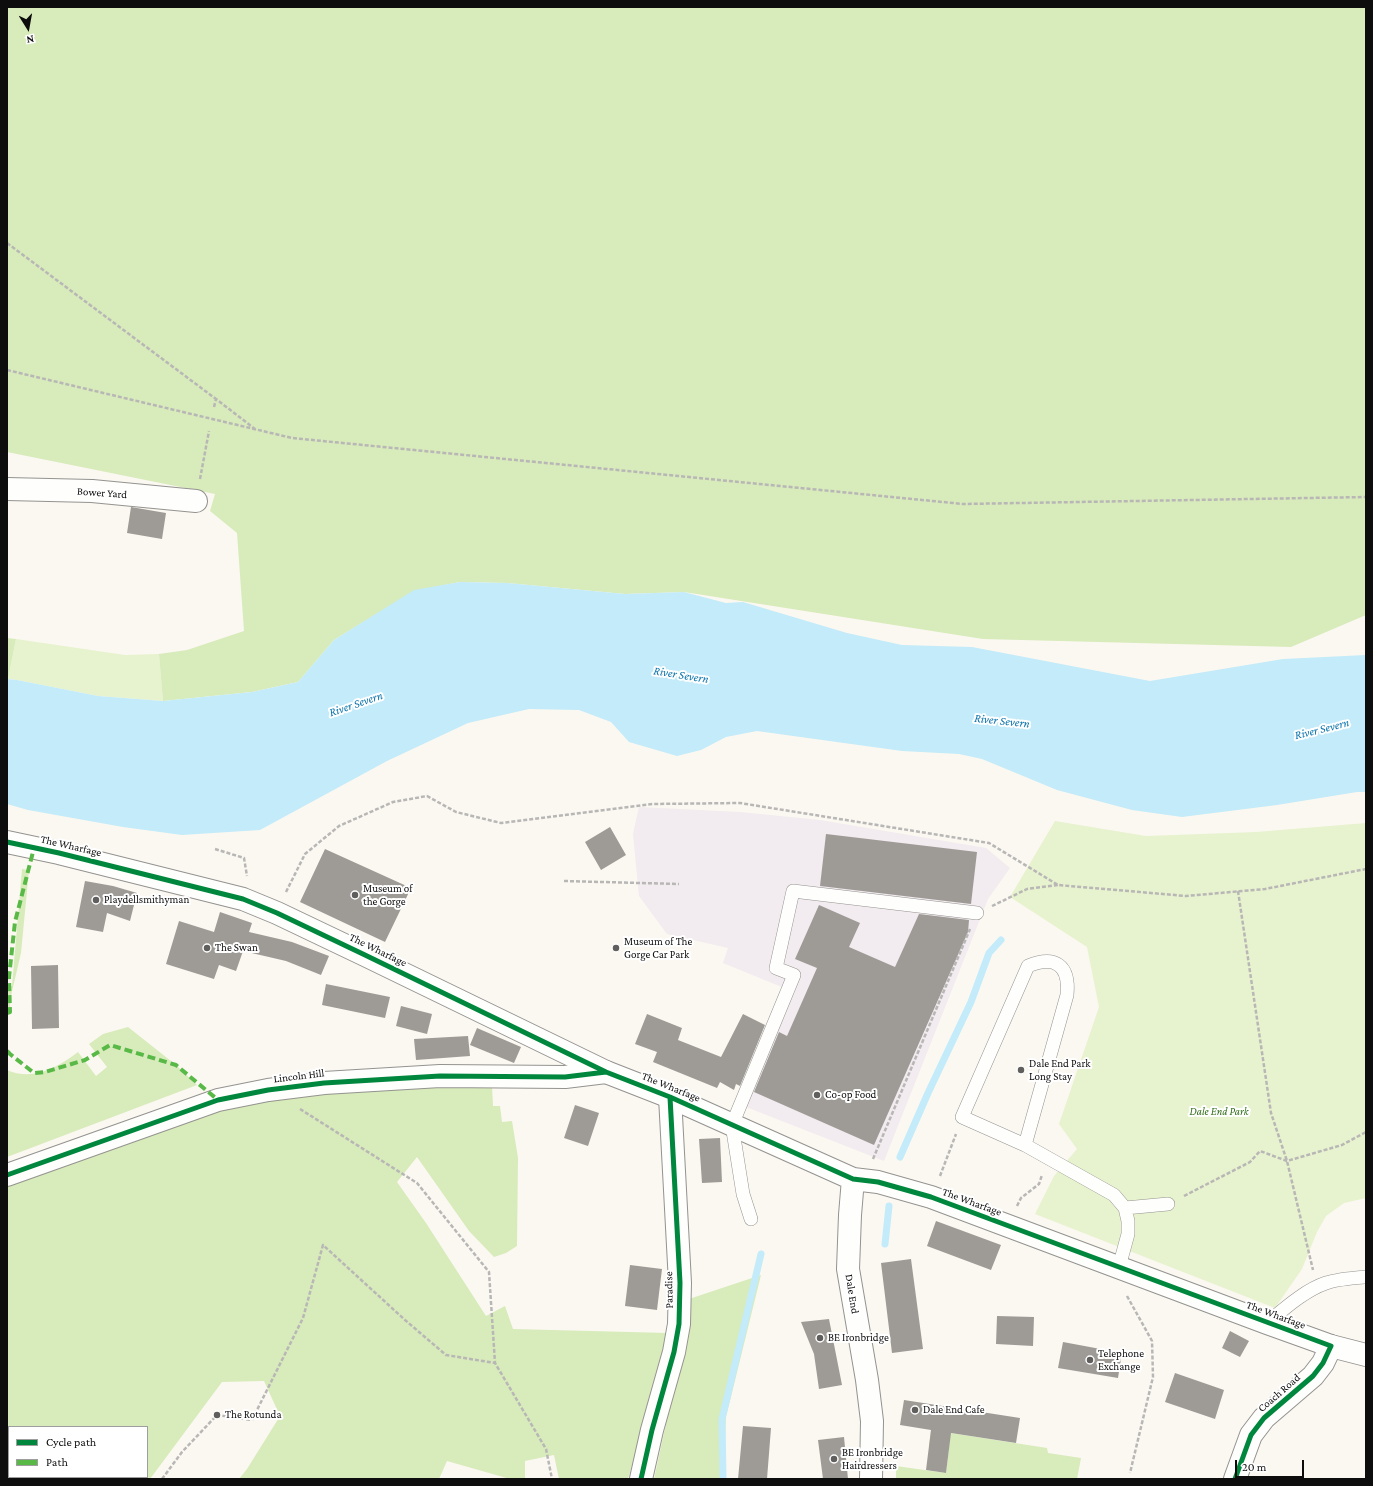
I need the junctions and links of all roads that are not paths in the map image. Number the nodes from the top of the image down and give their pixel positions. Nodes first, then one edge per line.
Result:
1 (7, 489) edge
2 (196, 501) road end
3 (7, 842) edge
4 (977, 913) road end
5 (606, 1072) junction
6 (670, 1097) junction
7 (732, 1125) junction
8 (1025, 1145) junction
9 (7, 1175) edge
10 (859, 1179) junction
11 (1168, 1204) road end
12 (1125, 1208) junction
13 (751, 1219) dead end
14 (1119, 1268) junction
15 (1366, 1278) edge
16 (1267, 1323) junction
17 (1331, 1346) junction
18 (1366, 1356) edge
19 (641, 1479) edge
20 (871, 1479) edge
21 (1235, 1479) edge

1 - 2 street, Bower Yard
3 - 5 street, The Wharfage
4 - 7 lane
5 - 6 street, The Wharfage
5 - 9 street, Lincoln Hill
6 - 7 street, The Wharfage
6 - 19 street, Paradise
7 - 10 street, The Wharfage
7 - 13 lane
8 - 8 lane
8 - 12 lane
10 - 14 street, The Wharfage
10 - 20 street, Dale End
11 - 12 lane
12 - 14 lane
14 - 16 street, The Wharfage
15 - 16 lane
16 - 17 street, The Wharfage
17 - 18 street, The Wharfage
17 - 21 street, Coach Road

